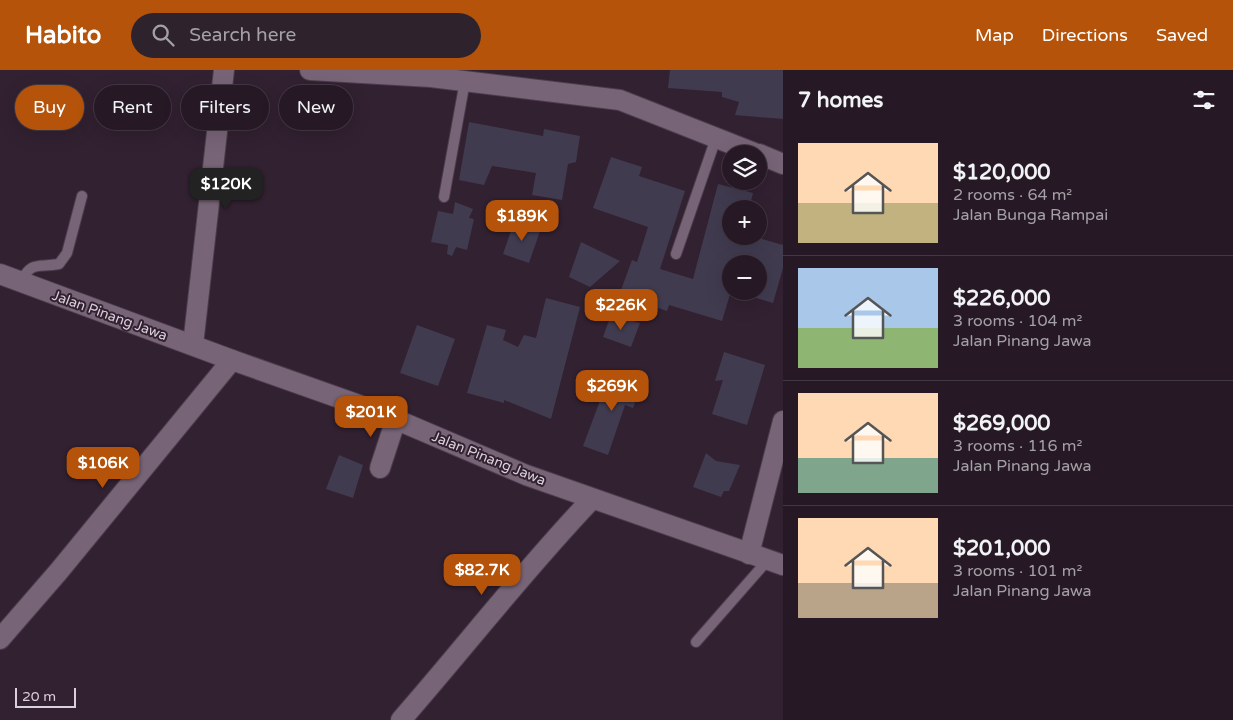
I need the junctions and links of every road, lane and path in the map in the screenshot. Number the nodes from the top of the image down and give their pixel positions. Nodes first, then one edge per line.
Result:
1 (224, 70) edge
2 (310, 70) edge
3 (465, 81) junction
4 (716, 138) junction
5 (734, 145) edge
6 (767, 158) edge
7 (783, 164) edge
8 (82, 196) dead end
9 (444, 197) dead end
10 (676, 254) dead end
11 (0, 274) edge
12 (21, 281) junction
13 (193, 345) junction
14 (232, 360) junction
15 (396, 419) junction
16 (783, 421) edge
17 (380, 468) dead end
18 (592, 499) junction
19 (766, 560) edge
20 (0, 639) edge
21 (696, 642) dead end
22 (401, 720) edge

1 - 13 street
2 - 3 street
3 - 4 street
3 - 9 lane
4 - 5 street
4 - 10 lane
6 - 7 street
8 - 12 lane
11 - 12 street, Jalan Pinang Jawa
12 - 13 street, Jalan Pinang Jawa
13 - 14 street, Jalan Pinang Jawa
14 - 15 street, Jalan Pinang Jawa
14 - 20 street
15 - 17 street
15 - 18 street, Jalan Pinang Jawa
16 - 19 street
18 - 19 street, Jalan Pinang Jawa
18 - 22 street
19 - 21 lane

